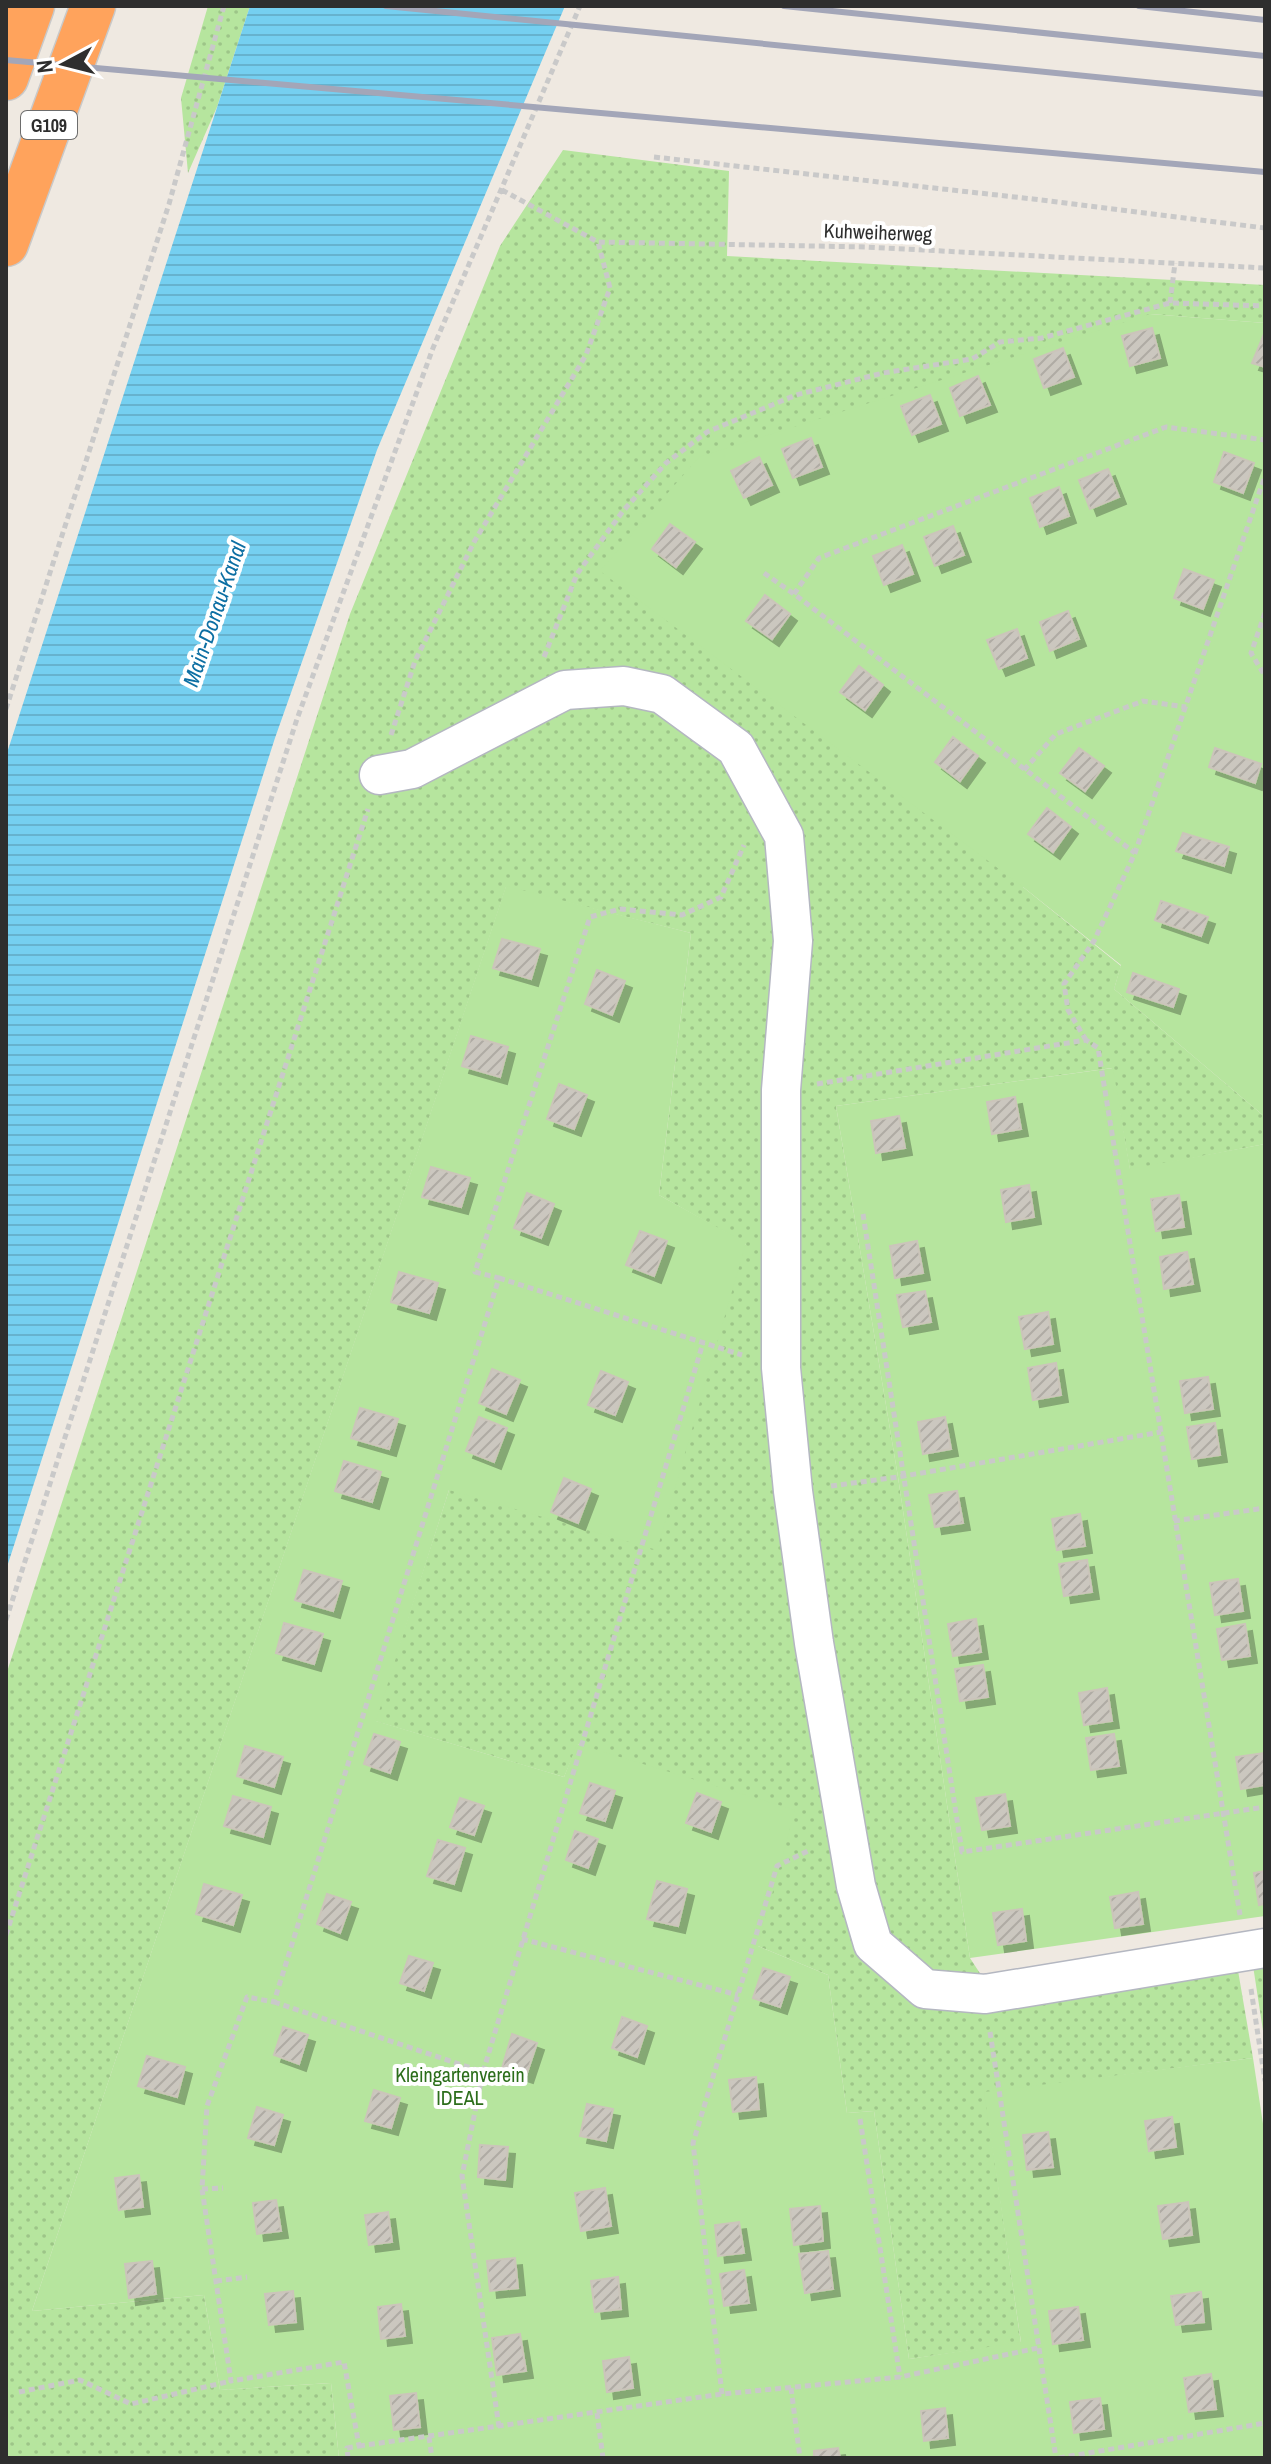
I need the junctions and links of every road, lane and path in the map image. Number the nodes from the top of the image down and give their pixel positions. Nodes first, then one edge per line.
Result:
1 (32, 6) edge
2 (93, 6) edge
3 (224, 6) edge
4 (580, 6) edge
5 (6, 78) edge
6 (654, 157) dead end
7 (502, 190) junction
8 (1265, 228) edge
9 (598, 242) junction
10 (6, 244) edge
11 (1175, 263) junction
12 (1265, 268) edge
13 (1170, 303) junction
14 (1265, 306) edge
15 (1265, 440) edge
16 (1265, 476) edge
17 (764, 573) dead end
18 (794, 594) junction
19 (1265, 613) edge
20 (1265, 676) edge
21 (545, 699) junction
22 (1186, 707) junction
23 (6, 709) edge
24 (1024, 770) junction
25 (379, 775) junction
26 (743, 832) dead end
27 (1135, 853) junction
28 (1086, 1040) junction
29 (781, 1090) junction
30 (863, 1214) dead end
31 (499, 1278) junction
32 (703, 1343) junction
33 (781, 1368) junction
34 (1161, 1432) junction
35 (905, 1476) junction
36 (793, 1491) junction
37 (1265, 1508) edge
38 (1174, 1521) junction
39 (6, 1620) edge
40 (1265, 1807) edge
41 (1223, 1813) junction
42 (846, 1830) junction
43 (6, 1935) edge
44 (522, 1939) junction
45 (1255, 1950) edge
46 (985, 1994) junction
47 (738, 1995) junction
48 (274, 2002) junction
49 (483, 2072) junction
50 (1265, 2081) edge
51 (860, 2119) dead end
52 (223, 2188) dead end
53 (202, 2189) junction
54 (247, 2277) dead end
55 (216, 2281) junction
56 (1038, 2348) junction
57 (900, 2377) junction
58 (231, 2381) junction
59 (791, 2387) junction
60 (19, 2392) dead end
61 (722, 2394) junction
62 (597, 2413) junction
63 (1265, 2423) edge
64 (499, 2427) junction
65 (429, 2437) junction
66 (359, 2446) junction
67 (348, 2458) edge
68 (432, 2458) edge
69 (603, 2458) edge
70 (800, 2458) edge
71 (1057, 2458) edge

1 - 5 highway
2 - 10 highway, G109
3 - 23 path
4 - 7 path
6 - 8 path
7 - 9 path, Kuhweiherweg
7 - 39 path
9 - 11 path, Kuhweiherweg
9 - 25 path
11 - 12 path, Kuhweiherweg
11 - 13 path
13 - 14 path
13 - 21 path
15 - 18 path
16 - 22 path
17 - 18 path
18 - 24 path
19 - 20 path
21 - 25 lane
21 - 29 lane
22 - 24 path
22 - 27 path
24 - 27 path
25 - 43 path
26 - 31 path
27 - 28 path
28 - 29 path
28 - 34 path
29 - 33 lane
30 - 35 path
31 - 32 path
31 - 48 path
32 - 33 path
32 - 44 path
33 - 36 lane
34 - 35 path
34 - 38 path
35 - 36 path
35 - 41 path
36 - 42 lane
37 - 38 path
38 - 41 path
40 - 41 path
41 - 45 path
42 - 46 lane
42 - 47 path
44 - 47 path
44 - 49 path
45 - 46 lane
45 - 50 path
46 - 56 path
47 - 61 path
48 - 49 path
48 - 53 path
49 - 64 path
51 - 57 path
52 - 53 path
53 - 55 path
54 - 55 path
55 - 58 path
56 - 57 path
56 - 71 path
57 - 59 path
58 - 60 path
58 - 66 path
59 - 61 path
59 - 70 path
61 - 62 path
62 - 64 path
62 - 69 path
63 - 71 path
64 - 65 path
65 - 66 path
65 - 68 path
66 - 67 path

